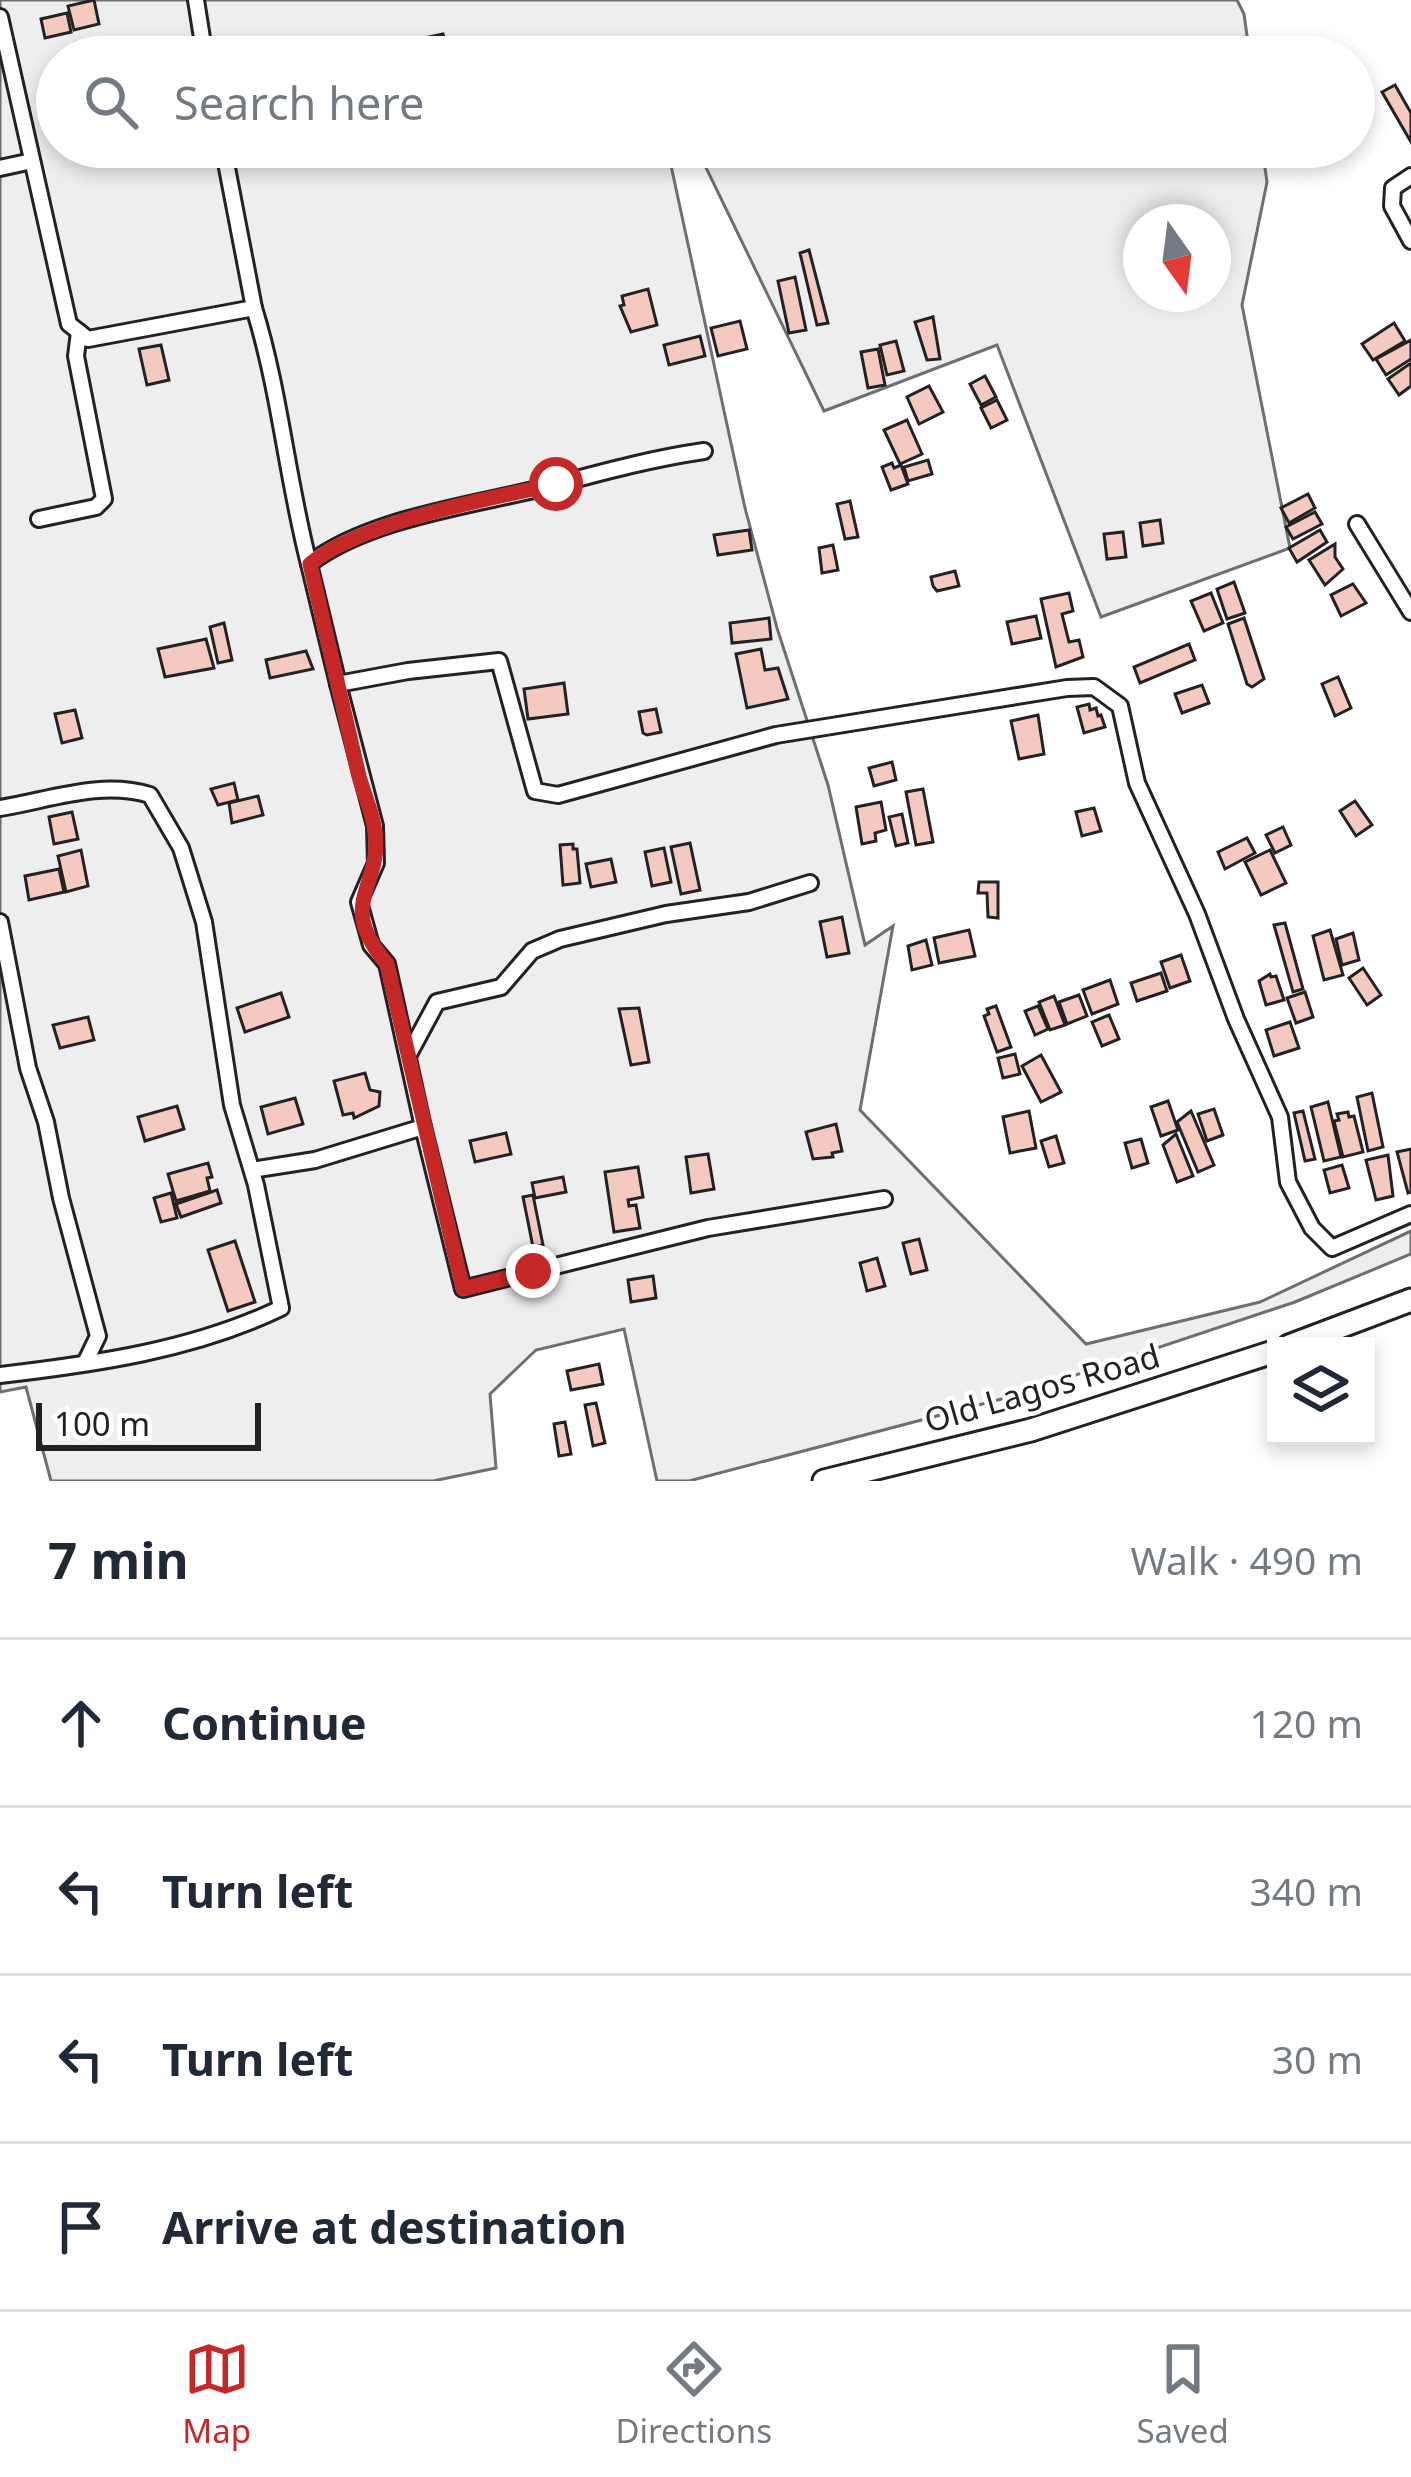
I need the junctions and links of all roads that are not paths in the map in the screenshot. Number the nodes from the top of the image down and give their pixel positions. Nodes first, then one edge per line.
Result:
1 (196, 0) edge
2 (0, 17) edge
3 (202, 36) edge
4 (32, 161) junction
5 (0, 168) edge
6 (227, 168) edge
7 (1411, 176) edge
8 (1411, 241) edge
9 (254, 308) junction
10 (79, 332) junction
11 (704, 451) dead end
12 (39, 520) dead end
13 (1357, 524) dead end
14 (310, 564) junction
15 (1411, 612) edge
16 (338, 684) junction
17 (0, 808) edge
18 (810, 884) dead end
19 (0, 922) edge
20 (407, 1056) junction
21 (423, 1127) junction
22 (252, 1170) junction
23 (884, 1199) dead end
24 (1411, 1214) edge
25 (1411, 1300) edge
26 (1313, 1337) edge
27 (1267, 1354) edge
28 (85, 1363) junction
29 (0, 1375) edge
30 (824, 1481) edge

1 - 3 street
2 - 4 street
4 - 5 street
4 - 10 street
6 - 9 street
7 - 8 street
9 - 10 street
9 - 14 street
10 - 12 street
11 - 14 street
13 - 15 street
14 - 16 street
16 - 20 street
16 - 24 street
17 - 22 street
18 - 20 street
19 - 28 street
20 - 21 street
21 - 22 street
21 - 23 street
22 - 28 street
25 - 26 main road
27 - 30 main road, Old Lagos Road
28 - 29 street

